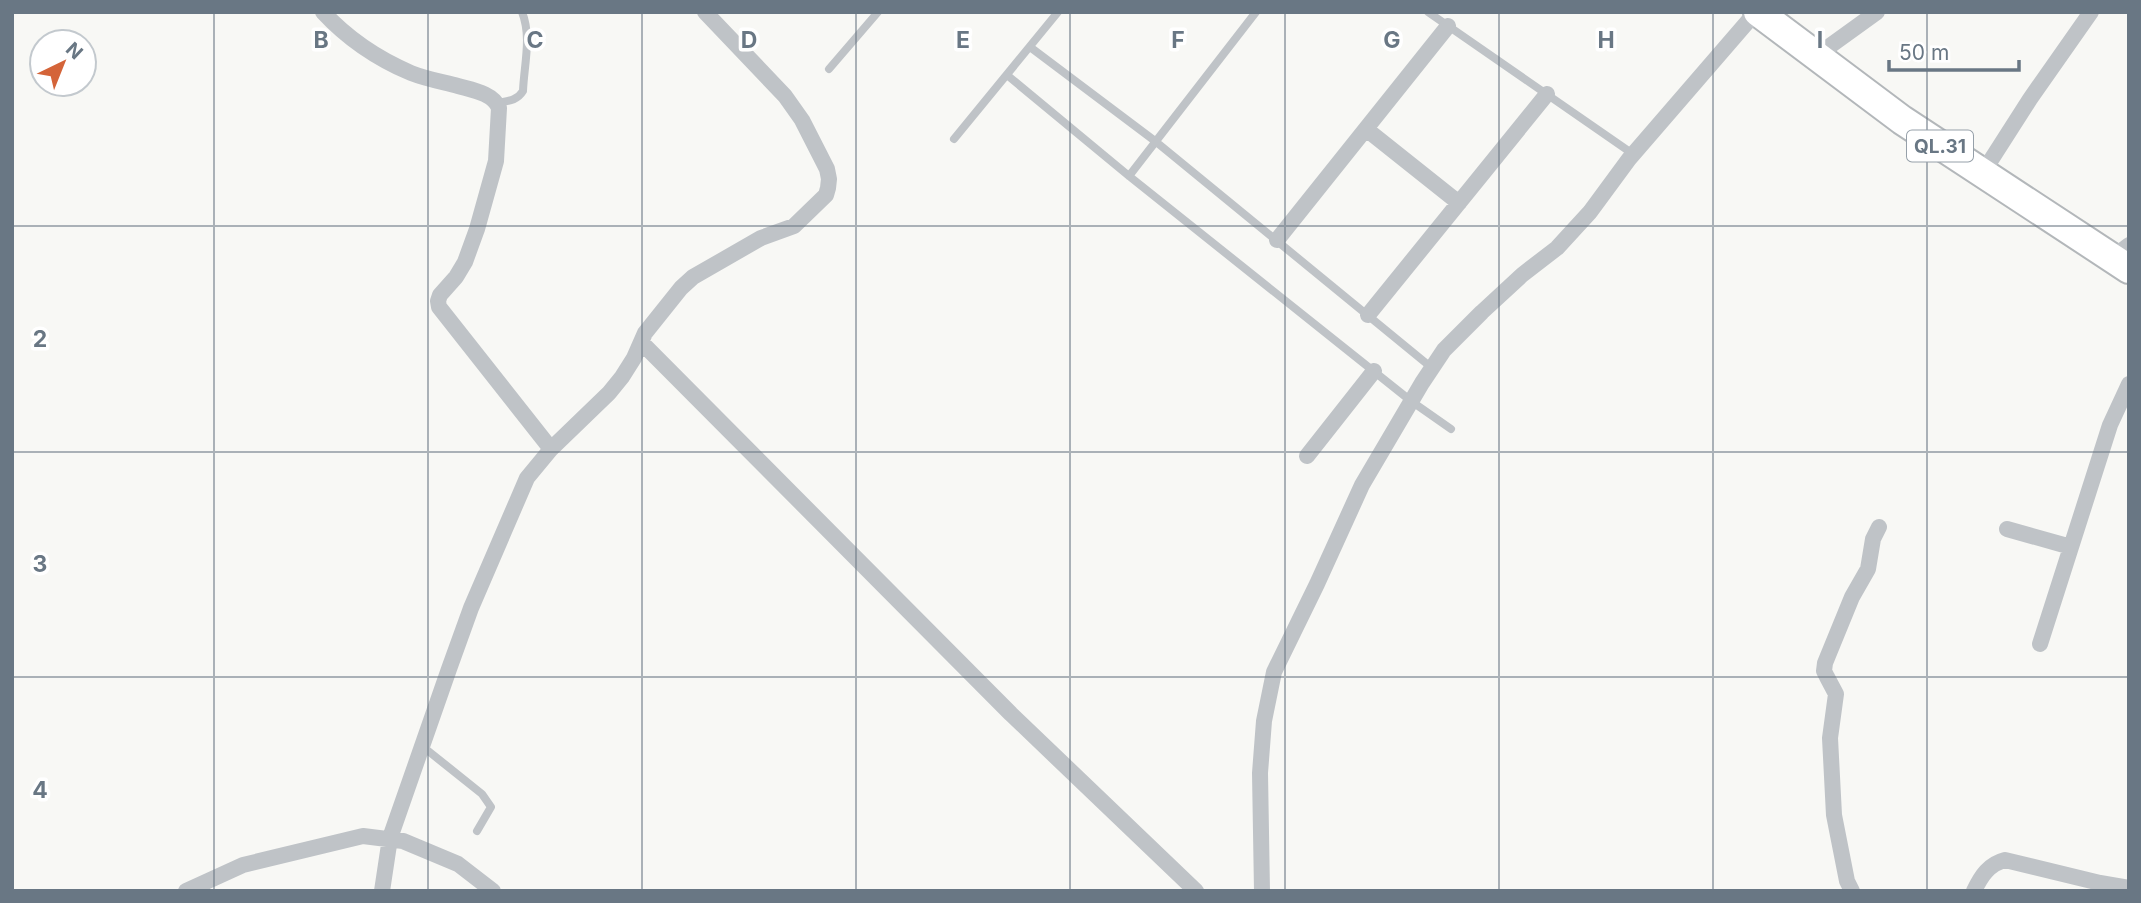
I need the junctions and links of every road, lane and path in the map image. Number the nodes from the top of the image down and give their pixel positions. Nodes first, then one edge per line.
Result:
1 (323, 12) edge
2 (522, 12) edge
3 (705, 12) edge
4 (878, 12) edge
5 (1058, 12) edge
6 (1256, 12) edge
7 (1428, 12) edge
8 (1757, 12) edge
9 (1877, 12) edge
10 (2091, 12) edge
11 (1448, 26) junction
12 (1030, 47) junction
13 (1816, 56) junction
14 (829, 69) dead end
15 (1007, 75) junction
16 (1547, 94) junction
17 (497, 103) junction
18 (1366, 129) junction
19 (954, 139) dead end
20 (1155, 141) junction
21 (1633, 154) junction
22 (1982, 174) junction
23 (1129, 176) junction
24 (1459, 204) junction
25 (1277, 240) junction
26 (2123, 258) edge
27 (1368, 315) junction
28 (641, 342) junction
29 (1432, 368) junction
30 (1374, 371) junction
31 (2129, 384) edge
32 (1411, 401) junction
33 (1451, 429) dead end
34 (551, 449) junction
35 (1307, 456) dead end
36 (1879, 527) dead end
37 (2007, 529) dead end
38 (2071, 548) junction
39 (2040, 644) dead end
40 (422, 746) junction
41 (477, 831) dead end
42 (390, 838) junction
43 (486, 888) edge
44 (2129, 888) edge
45 (186, 891) edge
46 (382, 891) edge
47 (1196, 891) edge
48 (1262, 891) edge
49 (1852, 891) edge
50 (1974, 891) edge

1 - 17 street
2 - 17 lane
3 - 28 street
4 - 14 lane
5 - 12 lane
6 - 20 lane
7 - 11 lane
8 - 13 highway, QL.31
8 - 21 street
9 - 13 street
10 - 22 street
11 - 16 lane
11 - 18 street
12 - 15 lane
12 - 20 lane
13 - 22 highway, QL.31
15 - 19 lane
15 - 23 lane
16 - 21 lane
16 - 24 street
17 - 34 street
18 - 24 street
18 - 25 street
20 - 23 lane
20 - 25 lane
21 - 29 street
22 - 26 highway, QL.31
23 - 30 lane
24 - 27 street
25 - 27 lane
27 - 29 lane
28 - 34 street
28 - 47 street
29 - 32 street
30 - 32 lane
30 - 35 street
31 - 38 street
32 - 33 lane
32 - 48 street
34 - 40 street
36 - 49 street
37 - 38 street
38 - 39 street
40 - 41 lane
40 - 42 street
42 - 43 street
42 - 45 street
42 - 46 street
44 - 50 street

